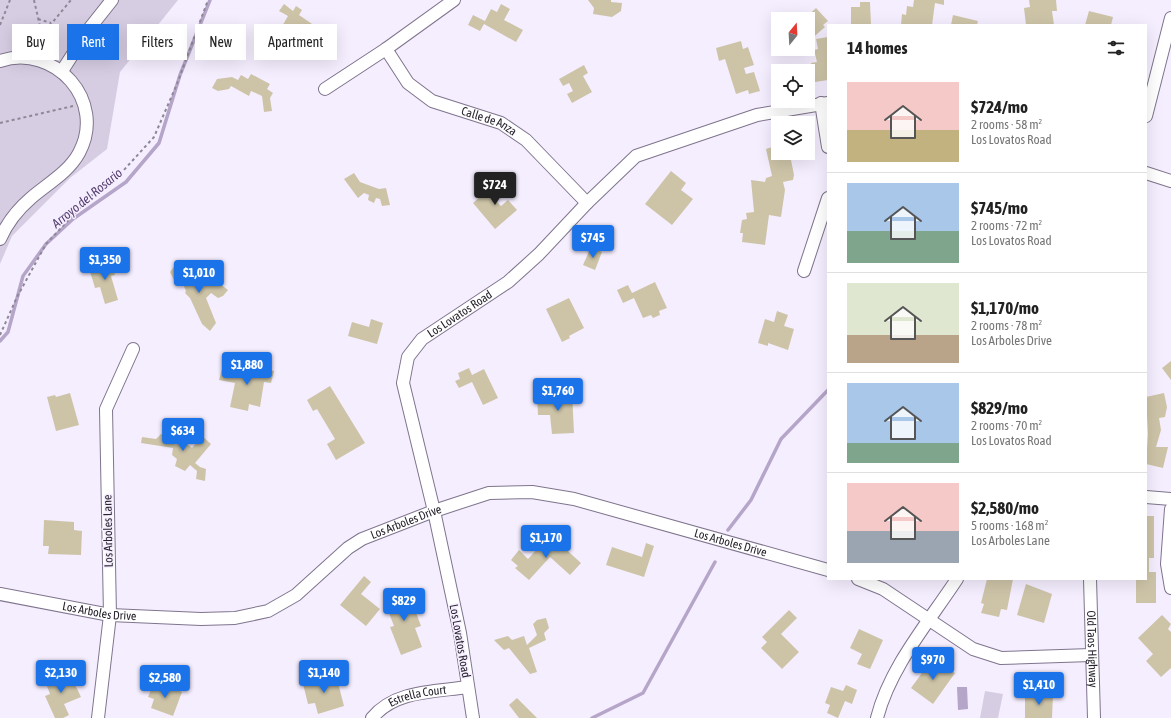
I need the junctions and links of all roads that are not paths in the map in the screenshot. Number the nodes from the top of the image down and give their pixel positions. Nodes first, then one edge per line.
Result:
1 (112, 0) edge
2 (454, 0) edge
3 (1171, 18) edge
4 (386, 49) junction
5 (0, 61) edge
6 (62, 71) junction
7 (326, 89) dead end
8 (825, 103) edge
9 (1147, 112) edge
10 (827, 132) edge
11 (1147, 173) edge
12 (1171, 181) edge
13 (827, 201) edge
14 (587, 203) junction
15 (0, 239) edge
16 (804, 271) dead end
17 (133, 349) dead end
18 (1147, 497) edge
19 (1171, 499) edge
20 (1171, 509) edge
21 (434, 511) junction
22 (827, 570) edge
23 (861, 580) edge
24 (956, 580) edge
25 (1090, 580) edge
26 (1171, 588) edge
27 (0, 594) edge
28 (110, 615) junction
29 (931, 620) junction
30 (1091, 654) junction
31 (468, 687) junction
32 (98, 718) edge
33 (372, 718) edge
34 (473, 718) edge
35 (877, 718) edge
36 (1094, 718) edge

1 - 6 street
2 - 4 street
3 - 9 street
4 - 7 street
4 - 14 street, Calle de Anza
5 - 6 street
6 - 15 street
8 - 10 street
8 - 14 street, Los Lovatos Road
11 - 12 street
13 - 16 street
14 - 21 street, Los Lovatos Road
17 - 28 street, Los Arboles Lane
18 - 19 street
20 - 26 street
21 - 22 street, Los Arboles Drive
21 - 28 street, Los Arboles Drive
21 - 31 street, Los Lovatos Road
23 - 29 street
24 - 29 street
25 - 30 street, Old Taos Highway
27 - 28 street, Los Arboles Drive
28 - 32 street, Los Arboles Lane
29 - 30 street
29 - 35 street
30 - 36 street, Old Taos Highway
31 - 33 street, Estrella Court
31 - 34 street, Los Lovatos Road

